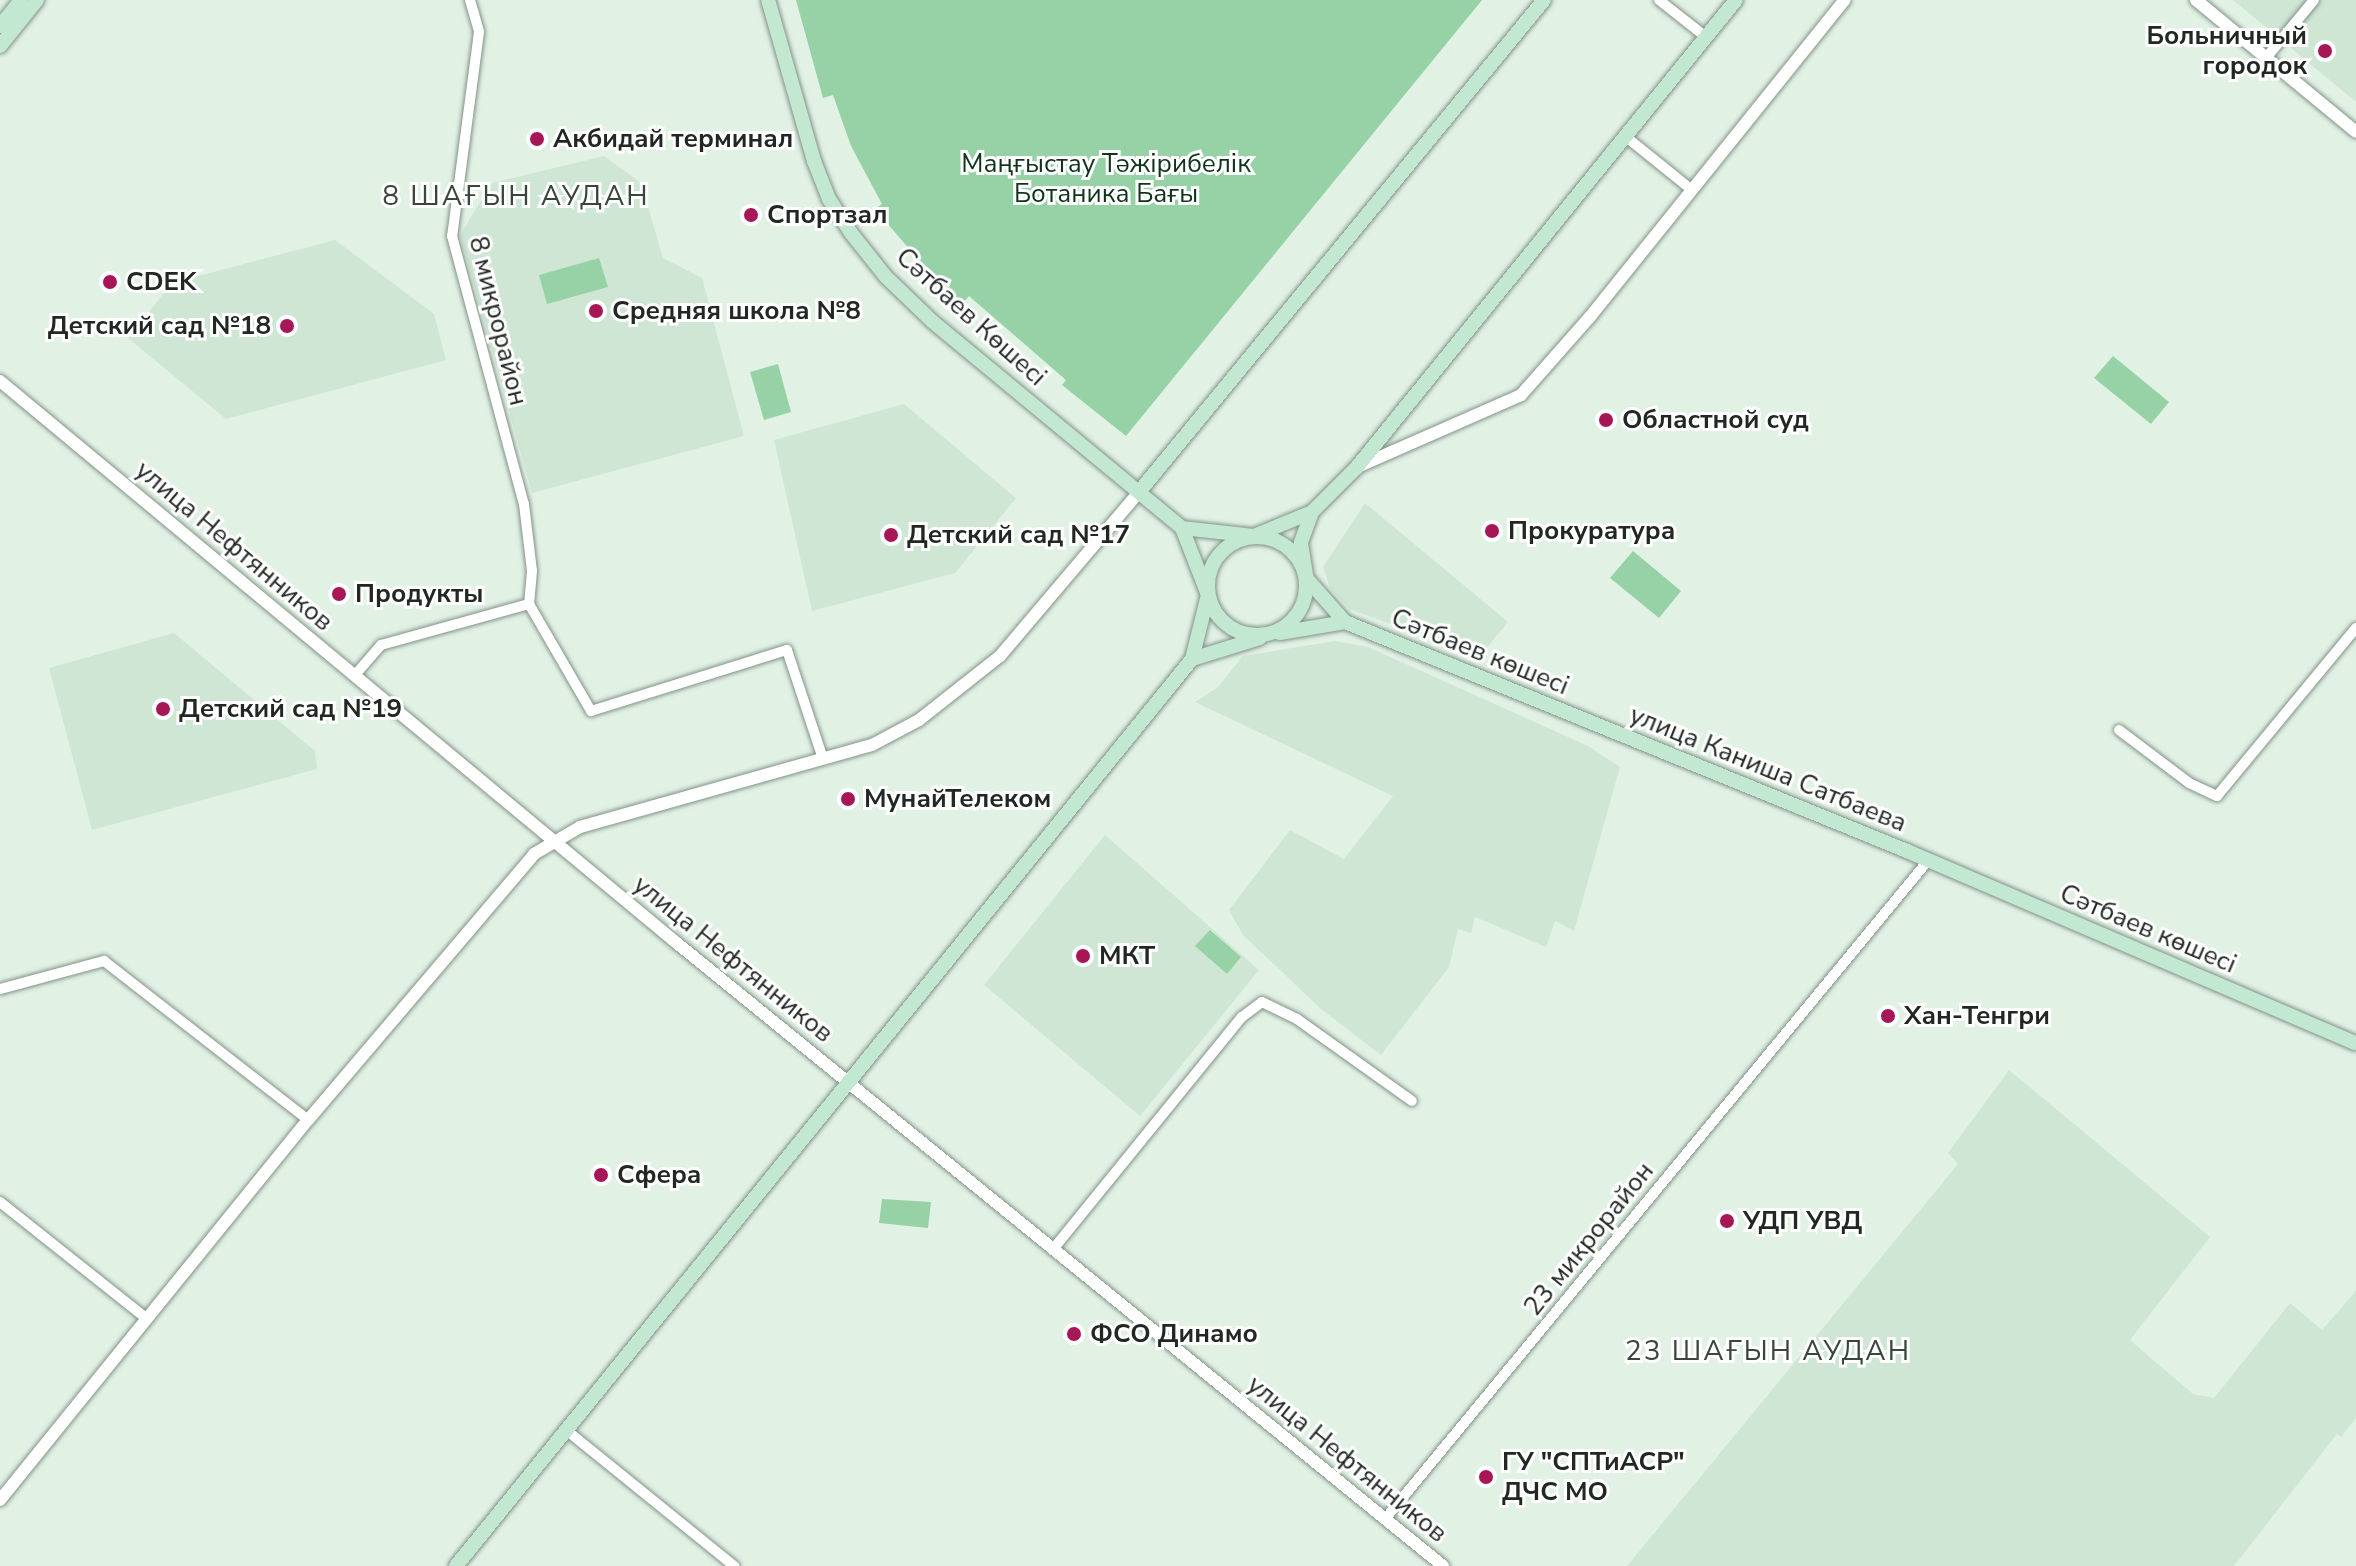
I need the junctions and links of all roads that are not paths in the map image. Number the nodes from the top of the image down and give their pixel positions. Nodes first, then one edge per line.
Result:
1 (21, 0) edge
2 (37, 0) edge
3 (470, 0) edge
4 (768, 0) edge
5 (1544, 0) edge
6 (1659, 0) edge
7 (1736, 0) edge
8 (1845, 0) edge
9 (2196, 0) edge
10 (2314, 0) edge
11 (0, 26) edge
12 (1706, 37) junction
13 (0, 46) edge
14 (2266, 58) junction
15 (2356, 132) edge
16 (1625, 136) junction
17 (1692, 190) junction
18 (0, 381) edge
19 (1357, 467) junction
20 (1139, 492) junction
21 (1312, 512) junction
22 (1182, 528) junction
23 (1254, 536) junction
24 (1307, 579) junction
25 (1208, 595) junction
26 (529, 604) junction
27 (1345, 622) junction
28 (2356, 628) edge
29 (1270, 634) junction
30 (1192, 659) junction
31 (355, 675) junction
32 (1597, 726) joint
33 (2119, 730) dead end
34 (823, 759) junction
35 (551, 839) junction
36 (1924, 861) junction
37 (0, 989) edge
38 (2356, 1043) edge
39 (847, 1079) junction
40 (1412, 1101) dead end
41 (308, 1120) junction
42 (0, 1202) edge
43 (1054, 1248) junction
44 (147, 1319) junction
45 (565, 1429) junction
46 (0, 1500) edge
47 (1385, 1519) junction
48 (456, 1566) edge
49 (734, 1566) edge
50 (1443, 1566) edge

1 - 11 main road
2 - 13 main road
3 - 26 street, 8 микрорайон
4 - 20 main road, Сәтбаев Көшесі
5 - 20 main road
6 - 12 street
7 - 12 main road
8 - 17 street
9 - 14 street
10 - 14 street
12 - 16 main road
14 - 15 street
16 - 17 street
16 - 19 main road
17 - 19 street
18 - 31 street, улица Нефтянников
19 - 21 main road
20 - 22 main road, Сәтбаев Көшесі
20 - 34 street
21 - 23 main road
21 - 24 main road
22 - 23 main road
22 - 25 main road, Сәтбаев Көшесі
23 - 24 main road
23 - 25 main road
24 - 27 main road, Сәтбаев көшесі
24 - 29 main road
25 - 29 main road
25 - 30 main road
26 - 31 street
26 - 34 street
27 - 29 main road
27 - 32 main road, Сәтбаев көшесі
28 - 33 street
29 - 30 main road
30 - 39 main road
31 - 35 street, улица Нефтянников
32 - 36 main road, улица Каниша Сатбаева
34 - 35 street
35 - 39 street, улица Нефтянников
35 - 41 street
36 - 38 main road, Сәтбаев көшесі
36 - 47 street, 23 микрорайон
37 - 41 street
39 - 43 street, улица Нефтянников
39 - 45 main road
40 - 43 street
41 - 44 street
42 - 44 street
43 - 47 street, улица Нефтянников
44 - 46 street
45 - 48 main road
45 - 49 street
47 - 50 street, улица Нефтянников

